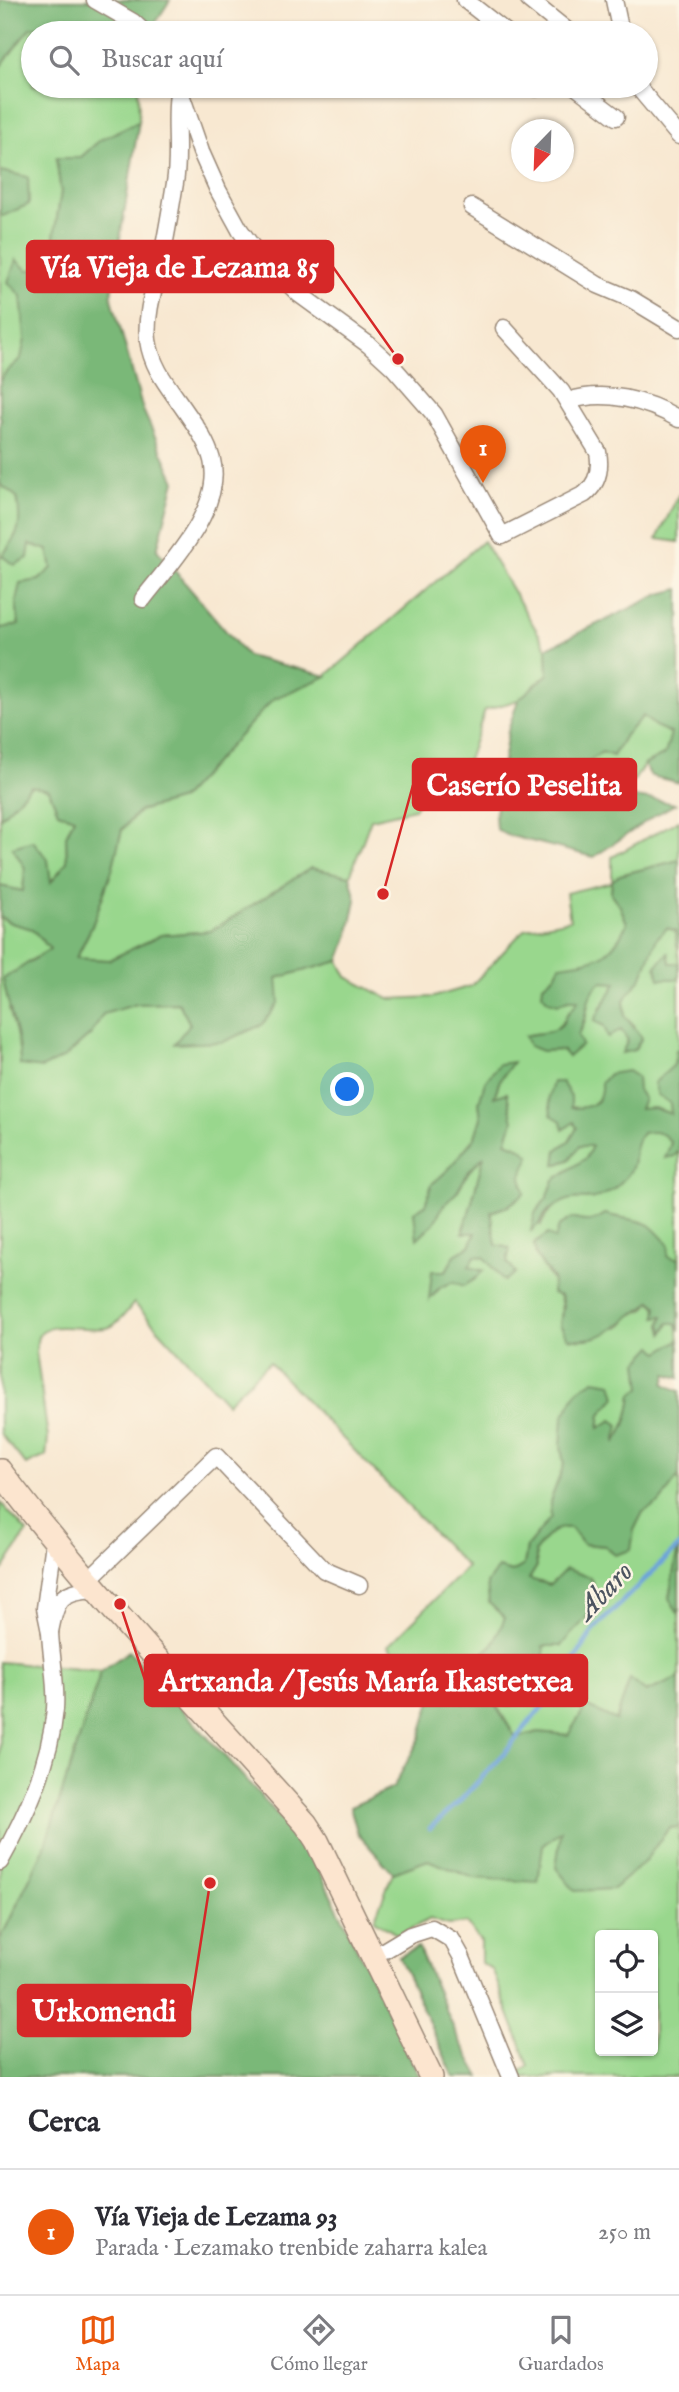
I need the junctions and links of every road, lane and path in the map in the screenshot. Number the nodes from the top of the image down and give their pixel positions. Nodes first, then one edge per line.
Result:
1 (95, 0) edge
2 (465, 0) edge
3 (529, 0) edge
4 (614, 0) edge
5 (131, 21) edge
6 (492, 21) edge
7 (555, 21) edge
8 (618, 21) edge
9 (178, 98) edge
10 (183, 98) edge
11 (590, 98) edge
12 (647, 98) edge
13 (615, 117) dead end
14 (679, 136) edge
15 (472, 207) dead end
16 (505, 328) dead end
17 (679, 328) edge
18 (568, 401) junction
19 (679, 419) edge
20 (143, 598) dead end
21 (0, 1471) edge
22 (54, 1542) junction
23 (91, 1585) junction
24 (359, 1585) dead end
25 (50, 1632) junction
26 (0, 1862) edge
27 (385, 1950) dead end
28 (431, 2077) edge
29 (512, 2077) edge

1 - 5 street
2 - 6 street
3 - 7 street
4 - 8 street
9 - 20 street
10 - 18 street
11 - 13 street
12 - 14 street
15 - 17 street
16 - 18 street
18 - 19 street
21 - 22 street
22 - 23 street
22 - 25 street
23 - 24 street
23 - 25 street
23 - 28 street
25 - 26 street
27 - 29 street

